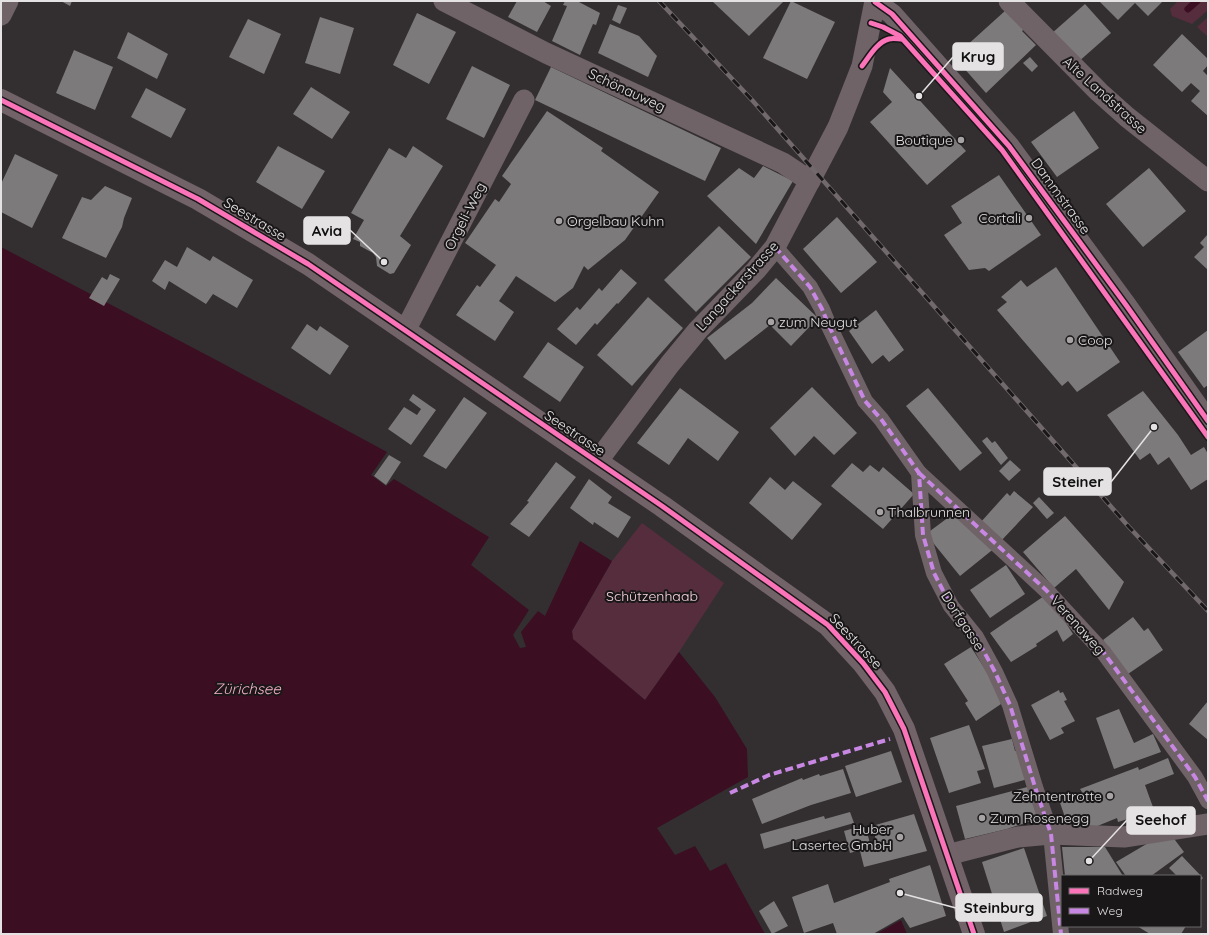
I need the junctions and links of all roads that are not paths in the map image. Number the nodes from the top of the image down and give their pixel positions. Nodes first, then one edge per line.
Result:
1 (8, 1) edge
2 (444, 1) edge
3 (1009, 1) edge
4 (875, 2) edge
5 (1, 15) edge
6 (1, 100) edge
7 (524, 100) dead end
8 (810, 181) junction
9 (1208, 181) edge
10 (775, 248) junction
11 (405, 331) junction
12 (1208, 421) edge
13 (597, 462) junction
14 (919, 473) junction
15 (1208, 801) edge
16 (1208, 824) edge
17 (1051, 834) junction
18 (947, 856) junction
19 (974, 934) edge
20 (1061, 934) edge

1 - 5 street
2 - 8 street, Schönauweg
3 - 9 street, Alte Landstrasse
4 - 8 street, Langackerstrasse
4 - 12 street, Dammstrasse
6 - 11 main road, Seestrasse
7 - 11 street, Orgeli-Weg
8 - 10 street, Langackerstrasse
10 - 13 street, Langackerstrasse
10 - 14 street
11 - 13 main road, Seestrasse
13 - 18 main road, Seestrasse
14 - 15 street, Verenaweg
14 - 17 street, Dorfgasse
16 - 17 street
17 - 18 street
17 - 20 street, Dorfgasse
18 - 19 main road, Seestrasse

